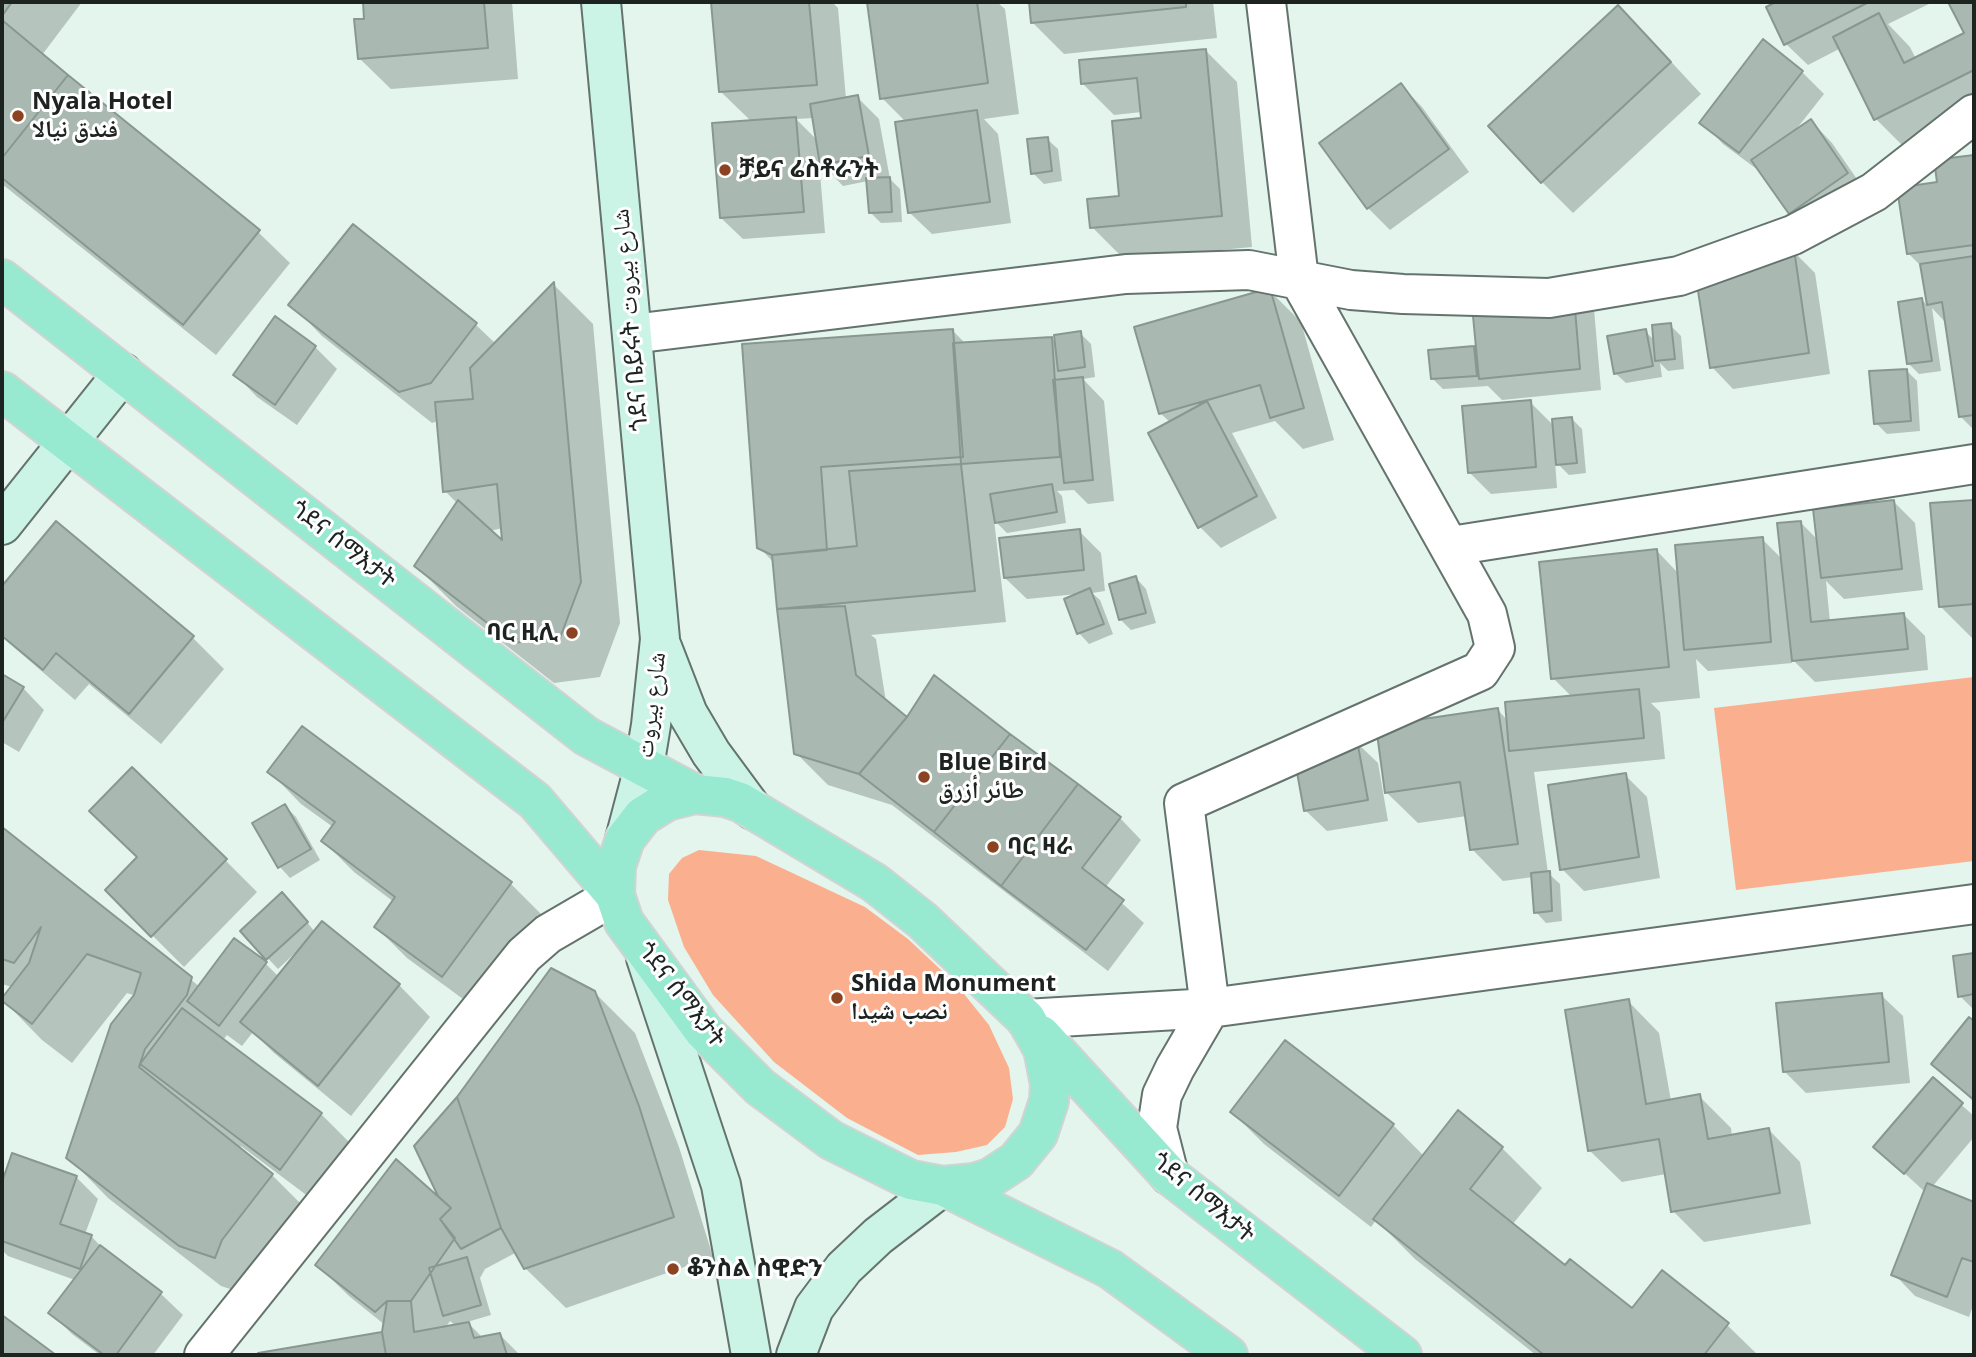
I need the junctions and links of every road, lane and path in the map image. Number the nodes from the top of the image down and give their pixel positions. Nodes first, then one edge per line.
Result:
1 (601, 2) edge
2 (1266, 2) edge
3 (1974, 114) edge
4 (2, 279) edge
5 (1299, 279) junction
6 (632, 334) junction
7 (123, 373) junction
8 (2, 391) edge
9 (66, 443) junction
10 (1974, 464) edge
11 (2, 525) edge
12 (1451, 546) junction
13 (660, 639) junction
14 (644, 767) junction
15 (695, 794) junction
16 (753, 810) junction
17 (625, 839) junction
18 (615, 895) junction
19 (1974, 904) edge
20 (642, 946) junction
21 (1210, 1008) junction
22 (1026, 1019) junction
23 (1169, 1175) junction
24 (943, 1186) junction
25 (204, 1355) edge
26 (751, 1355) edge
27 (796, 1355) edge
28 (1228, 1355) edge
29 (1402, 1355) edge

1 - 6 main road, ጎደና ቤይሩት شارع بيروت
2 - 5 street
3 - 5 street
4 - 7 main road, ጎደና ሰማእታት
5 - 6 street
5 - 12 street
6 - 13 main road, ጎደና ቤይሩት شارع بيروت
7 - 9 main road
7 - 14 main road, ጎደና ሰማእታት
8 - 9 main road, ጎደና ሰማእታት
9 - 11 main road
9 - 18 main road, ጎደና ሰማእታት
10 - 12 street
12 - 21 street
13 - 14 main road, شارع بيروت
13 - 16 main road, شارع بيروت
14 - 15 main road, ጎደና ሰማእታት
14 - 17 main road, شارع بيروت
15 - 16 main road, ጎደና ሰማእታት
15 - 17 main road, ጎደና ሰማእታት
16 - 22 main road, ጎደና ሰማእታት
17 - 18 main road, ጎደና ሰማእታት
18 - 20 main road, ጎደና ሰማእታት
18 - 25 street
19 - 21 street
20 - 24 main road, ጎደና ሰማእታት
20 - 26 main road
21 - 22 street
21 - 23 street
22 - 23 main road, ጎደና ሰማእታት
22 - 24 main road, ጎደና ሰማእታት
23 - 29 main road, ጎደና ሰማእታት
24 - 27 main road
24 - 28 main road, ጎደና ሰማእታት

